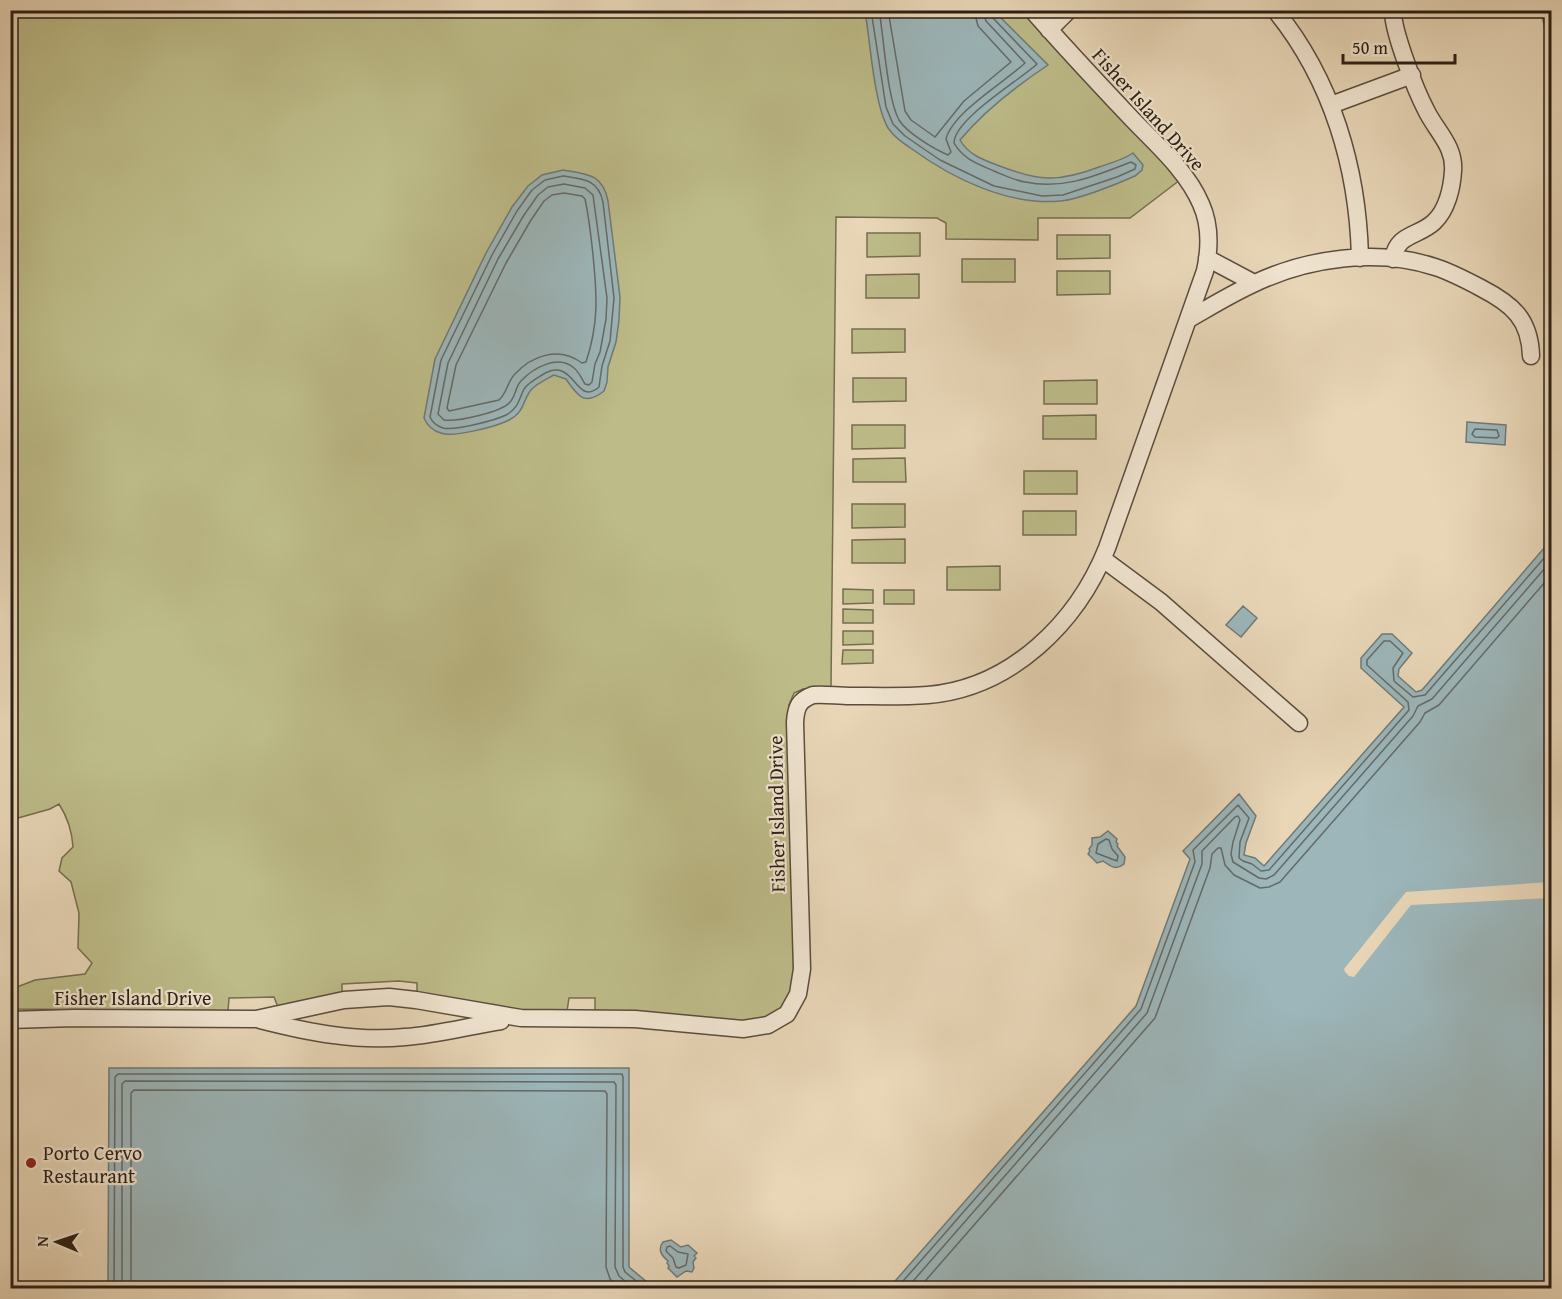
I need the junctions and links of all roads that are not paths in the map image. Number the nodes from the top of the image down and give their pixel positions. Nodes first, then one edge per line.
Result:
1 (1032, 10) edge
2 (1068, 10) edge
3 (1275, 10) edge
4 (1393, 10) edge
5 (1049, 30) junction
6 (1412, 75) junction
7 (1332, 105) junction
8 (1207, 258) junction
9 (1360, 258) junction
10 (1393, 260) junction
11 (1254, 283) junction
12 (1189, 319) junction
13 (1532, 356) dead end
14 (1103, 558) junction
15 (1299, 723) dead end
16 (448, 1006) junction
17 (309, 1008) junction
18 (521, 1018) junction
19 (256, 1019) junction
20 (10, 1020) edge
21 (448, 1030) junction
22 (309, 1031) junction

1 - 5 street, Fisher Island Drive
2 - 5 street
3 - 7 street
4 - 6 street
5 - 8 street, Fisher Island Drive
6 - 7 street
6 - 10 street
7 - 9 street
8 - 11 street
8 - 12 street, Fisher Island Drive
9 - 10 street
9 - 11 street
10 - 13 street
11 - 12 street
12 - 14 street, Fisher Island Drive
14 - 15 street
14 - 18 street, Fisher Island Drive
16 - 17 street, Fisher Island Drive
16 - 18 street, Fisher Island Drive
16 - 21 street
17 - 19 street, Fisher Island Drive
17 - 22 street
18 - 21 street, Fisher Island Drive
19 - 20 street, Fisher Island Drive
19 - 22 street, Fisher Island Drive
21 - 22 street, Fisher Island Drive

